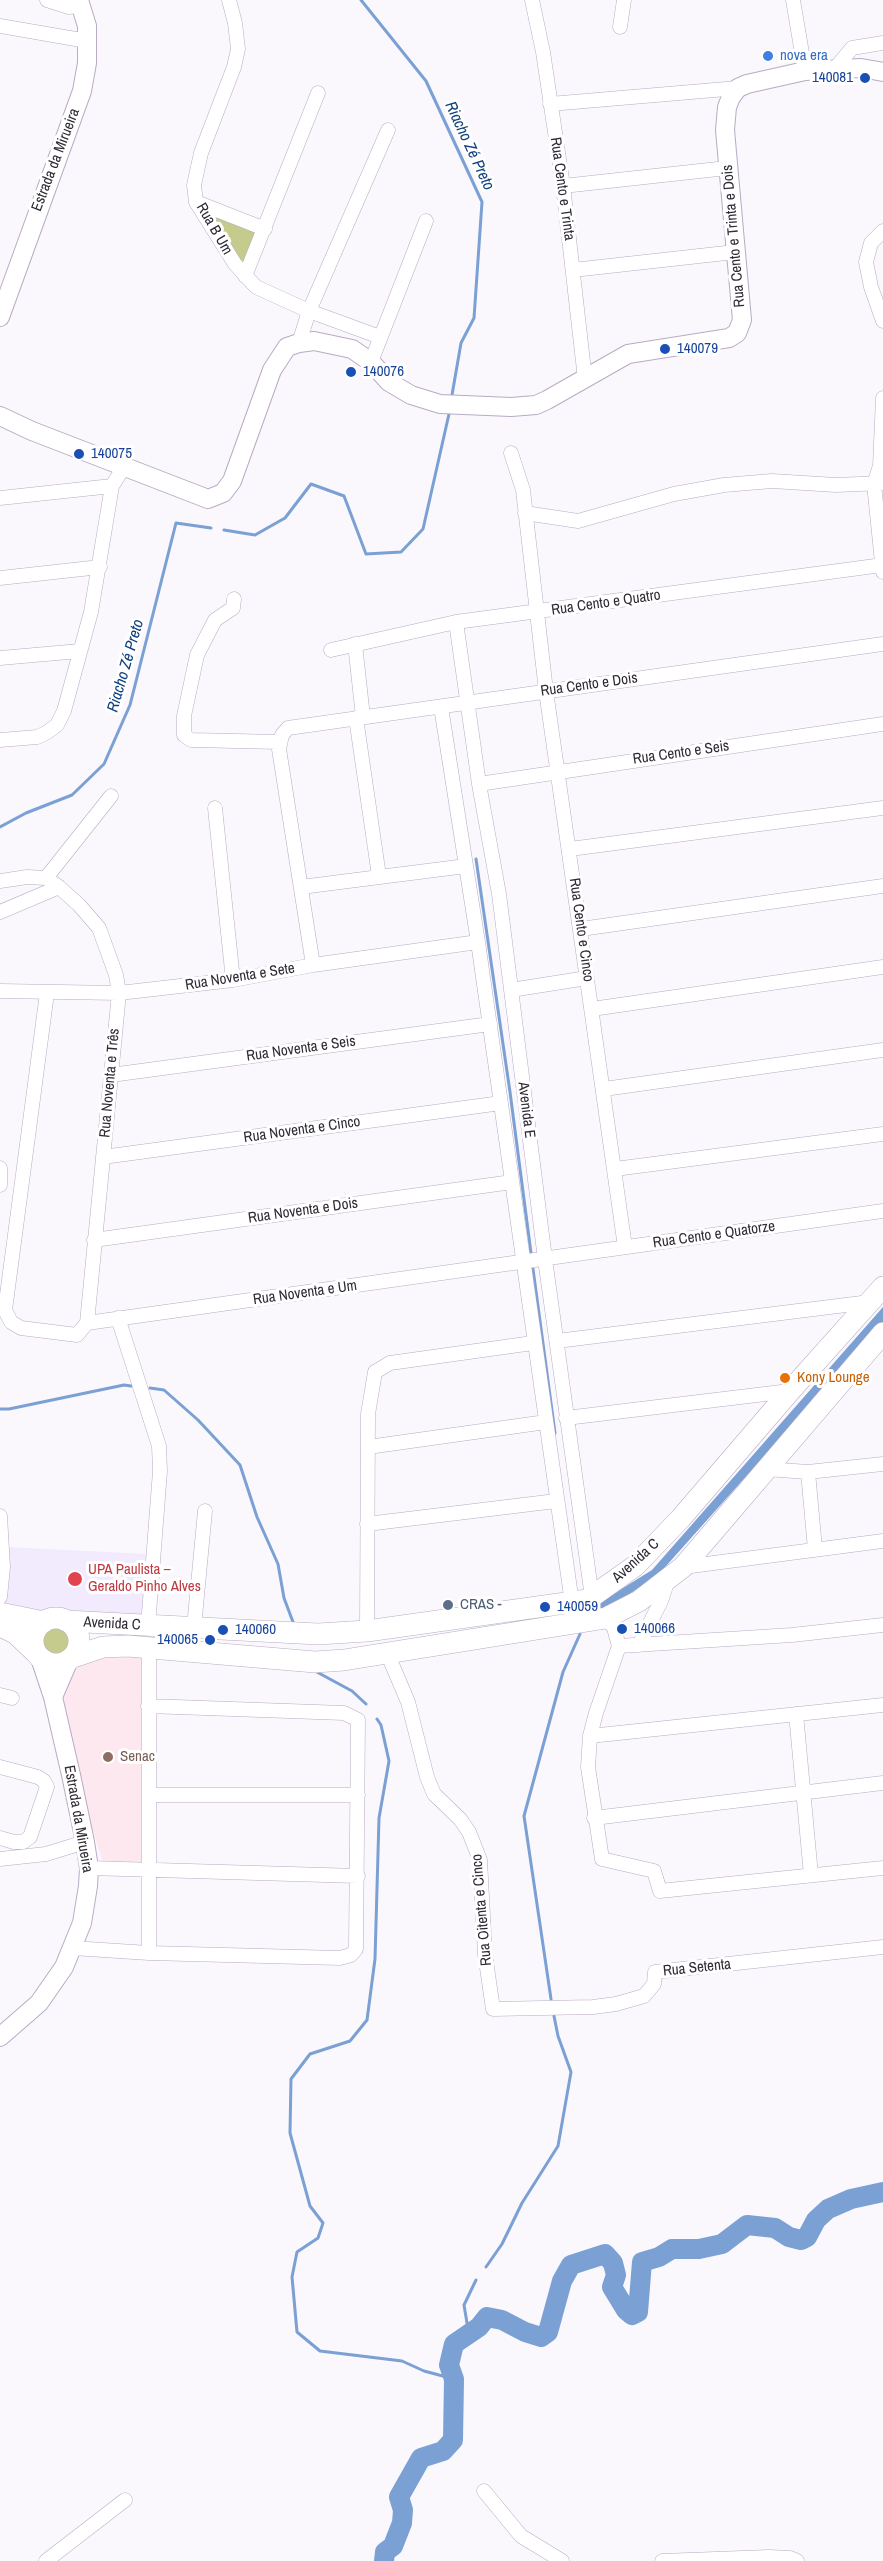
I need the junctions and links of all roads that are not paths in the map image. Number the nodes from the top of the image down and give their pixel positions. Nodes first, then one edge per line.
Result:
1 (47, 0) edge
2 (229, 0) edge
3 (532, 0) edge
4 (624, 0) edge
5 (796, 1) edge
6 (80, 3) edge
7 (0, 26) edge
8 (620, 27) dead end
9 (87, 41) junction
10 (883, 43) edge
11 (834, 70) junction
12 (805, 71) junction
13 (883, 72) edge
14 (738, 88) junction
15 (318, 93) dead end
16 (550, 104) junction
17 (387, 130) dead end
18 (727, 168) junction
19 (563, 186) junction
20 (196, 202) junction
21 (426, 221) dead end
22 (265, 229) junction
23 (883, 231) edge
24 (735, 252) junction
25 (573, 270) junction
26 (245, 276) junction
27 (309, 311) junction
28 (0, 317) edge
29 (883, 321) edge
30 (380, 337) junction
31 (293, 345) junction
32 (371, 362) junction
33 (585, 379) junction
34 (883, 398) edge
35 (0, 416) edge
36 (511, 453) dead end
37 (124, 466) junction
38 (879, 483) edge
39 (112, 486) junction
40 (0, 498) edge
41 (525, 513) junction
42 (100, 567) junction
43 (883, 568) edge
44 (0, 578) edge
45 (234, 599) dead end
46 (537, 612) junction
47 (456, 622) junction
48 (355, 644) junction
49 (883, 644) edge
50 (331, 650) dead end
51 (80, 651) junction
52 (0, 658) edge
53 (546, 691) junction
54 (468, 701) junction
55 (441, 706) junction
56 (359, 717) junction
57 (883, 724) edge
58 (0, 740) edge
59 (279, 742) junction
60 (558, 771) junction
61 (480, 784) junction
62 (111, 796) dead end
63 (215, 808) dead end
64 (883, 808) edge
65 (570, 849) junction
66 (466, 866) junction
67 (379, 876) junction
68 (46, 878) junction
69 (0, 881) edge
70 (883, 886) edge
71 (59, 887) junction
72 (301, 887) junction
73 (0, 912) edge
74 (581, 929) junction
75 (478, 942) junction
76 (312, 965) junction
77 (883, 967) edge
78 (587, 978) junction
79 (233, 980) junction
80 (511, 990) junction
81 (0, 992) edge
82 (47, 993) junction
83 (119, 993) junction
84 (592, 1009) junction
85 (490, 1024) junction
86 (883, 1050) edge
87 (111, 1075) junction
88 (604, 1089) junction
89 (501, 1102) junction
90 (883, 1134) edge
91 (103, 1157) junction
92 (0, 1168) edge
93 (615, 1169) junction
94 (512, 1182) junction
95 (0, 1185) edge
96 (883, 1211) edge
97 (94, 1240) junction
98 (625, 1247) junction
99 (545, 1259) junction
100 (523, 1263) junction
101 (877, 1294) edge
102 (2, 1310) edge
103 (118, 1318) junction
104 (87, 1323) junction
105 (883, 1333) edge
106 (557, 1341) junction
107 (533, 1343) junction
108 (789, 1391) junction
109 (566, 1418) junction
110 (546, 1422) junction
111 (368, 1447) junction
112 (883, 1464) edge
113 (766, 1469) junction
114 (808, 1472) junction
115 (556, 1501) junction
116 (205, 1511) dead end
117 (0, 1516) edge
118 (367, 1524) junction
119 (883, 1541) edge
120 (815, 1549) junction
121 (675, 1574) junction
122 (0, 1597) edge
123 (592, 1598) junction
124 (0, 1613) edge
125 (574, 1614) junction
126 (606, 1618) junction
127 (66, 1621) junction
128 (44, 1622) junction
129 (883, 1624) edge
130 (412, 1625) junction
131 (0, 1626) edge
132 (148, 1626) junction
133 (194, 1627) junction
134 (367, 1631) junction
135 (639, 1645) junction
136 (619, 1646) junction
137 (149, 1647) junction
138 (416, 1649) junction
139 (388, 1654) junction
140 (38, 1655) junction
141 (71, 1658) junction
142 (53, 1697) junction
143 (883, 1705) edge
144 (148, 1706) junction
145 (796, 1714) junction
146 (590, 1736) junction
147 (0, 1767) edge
148 (883, 1784) edge
149 (802, 1792) junction
150 (149, 1795) junction
151 (358, 1795) junction
152 (594, 1818) junction
153 (0, 1838) edge
154 (85, 1842) junction
155 (0, 1859) edge
156 (89, 1868) junction
157 (883, 1868) edge
158 (149, 1871) junction
159 (811, 1875) junction
160 (358, 1876) junction
161 (883, 1947) edge
162 (72, 1948) junction
163 (149, 1953) junction
164 (493, 2009) joint
165 (0, 2037) edge
166 (484, 2491) dead end
167 (125, 2500) dead end
168 (46, 2561) edge
169 (562, 2561) edge
170 (663, 2561) edge
171 (680, 2561) edge
172 (797, 2561) edge

1 - 6 street
2 - 20 street, Rua B Um
3 - 16 street, Rua Cento e Trinta
4 - 8 street
5 - 12 street
6 - 9 main road, Estrada da Mirueira
7 - 9 street
9 - 28 main road, Estrada da Mirueira
10 - 11 street
11 - 12 main road
11 - 13 main road
12 - 14 main road
14 - 16 street
14 - 18 main road, Rua Cento e Trinta e Dois
15 - 22 street
16 - 19 street, Rua Cento e Trinta
17 - 27 street
18 - 19 street
18 - 24 main road, Rua Cento e Trinta e Dois
19 - 25 street, Rua Cento e Trinta
20 - 22 street
20 - 26 street, Rua B Um
21 - 30 street
22 - 26 street
23 - 29 street
24 - 25 street
24 - 33 main road, Rua Cento e Trinta e Dois
25 - 33 street, Rua Cento e Trinta
26 - 27 street, Rua B Um
27 - 30 street, Rua B Um
27 - 31 street
30 - 32 street
31 - 32 main road
31 - 37 main road
32 - 33 main road
34 - 38 street
35 - 37 main road
36 - 41 street, Rua Cento e Cinco
37 - 39 street
38 - 41 street
38 - 43 street
39 - 40 street
39 - 42 street
41 - 46 street, Rua Cento e Cinco
42 - 44 street
42 - 51 street
43 - 46 street, Rua Cento e Quatro
45 - 59 street
46 - 47 street, Rua Cento e Quatro
46 - 53 street, Rua Cento e Cinco
47 - 48 street, Rua Cento e Quatro
47 - 54 street, Avenida E
48 - 50 street, Rua Cento e Quatro
48 - 56 street
49 - 53 street, Rua Cento e Dois
51 - 52 street
51 - 58 street
53 - 54 street, Rua Cento e Dois
53 - 60 street, Rua Cento e Cinco
54 - 55 street, Rua Cento e Dois
54 - 61 street, Avenida E
55 - 56 street, Rua Cento e Dois
55 - 66 street, Avenida E
56 - 59 street, Rua Cento e Dois
56 - 67 street
57 - 60 street, Rua Cento e Seis
59 - 72 street
60 - 61 street, Rua Cento e Seis
60 - 65 street, Rua Cento e Cinco
61 - 80 street, Avenida E
62 - 68 street
63 - 79 street
64 - 65 street
65 - 74 street, Rua Cento e Cinco
66 - 67 street
66 - 75 street, Avenida E
67 - 72 street
68 - 69 street
68 - 71 street, Rua Noventa e Três
70 - 74 street
71 - 73 street
71 - 83 street, Rua Noventa e Três
72 - 76 street
74 - 78 street, Rua Cento e Cinco
75 - 76 street, Rua Noventa e Sete
75 - 85 street, Avenida E
76 - 79 street, Rua Noventa e Sete
77 - 84 street
78 - 80 street
78 - 84 street, Rua Cento e Cinco
79 - 83 street, Rua Noventa e Sete
80 - 99 street, Avenida E
81 - 82 street, Rua Noventa e Sete
82 - 83 street, Rua Noventa e Sete
82 - 102 street
83 - 87 street, Rua Noventa e Três
84 - 88 street, Rua Cento e Cinco
85 - 87 street, Rua Noventa e Seis
85 - 89 street, Avenida E
86 - 88 street
87 - 91 street, Rua Noventa e Três
88 - 93 street, Rua Cento e Cinco
89 - 91 street, Rua Noventa e Cinco
89 - 94 street, Avenida E
90 - 93 street
91 - 97 street, Rua Noventa e Três
92 - 95 street
93 - 98 street, Rua Cento e Cinco
94 - 97 street, Rua Noventa e Dois
94 - 100 street, Avenida E
96 - 98 street, Rua Cento e Quatorze
97 - 104 street, Rua Noventa e Três
98 - 99 street, Rua Cento e Quatorze
99 - 100 street, Rua Noventa e Um
99 - 106 street, Avenida E
100 - 103 street, Rua Noventa e Um
100 - 107 street, Avenida E
101 - 106 street
101 - 108 main road, Avenida C
102 - 104 street
103 - 104 street, Rua Noventa e Um
103 - 132 street
105 - 113 main road, Avenida C
106 - 109 street, Avenida E
107 - 110 street, Avenida E
107 - 111 street
108 - 109 street
108 - 123 main road, Avenida C
109 - 123 street, Avenida E
110 - 111 street
110 - 115 street, Avenida E
111 - 118 street
112 - 114 street
113 - 114 street
113 - 121 main road, Avenida C
114 - 120 street
115 - 118 street
115 - 125 street, Avenida E
116 - 133 street
117 - 122 street
118 - 134 street
119 - 120 street
120 - 121 street
121 - 126 main road, Avenida C
121 - 135 street
123 - 125 main road, Avenida C
124 - 128 main road
125 - 126 main road, Avenida C
125 - 130 main road, Avenida C
125 - 138 main road, Avenida C
126 - 136 street
127 - 128 main road
127 - 132 main road, Avenida C
127 - 141 main road
128 - 140 main road
129 - 135 street
130 - 134 main road, Avenida C
130 - 138 main road
131 - 140 main road
132 - 133 main road, Avenida C
133 - 134 main road, Avenida C
135 - 136 street
136 - 146 street
137 - 139 main road, Avenida C
137 - 141 main road, Avenida C
137 - 144 street
138 - 139 main road, Avenida C
139 - 164 street, Rua Oitenta e Cinco
140 - 141 main road
140 - 142 main road, Estrada da Mirueira
141 - 142 main road
142 - 154 main road, Estrada da Mirueira
143 - 145 street
144 - 150 street
144 - 151 street
145 - 146 street
145 - 149 street
146 - 152 street
147 - 153 street
148 - 149 street
149 - 152 street
149 - 159 street
150 - 151 street
150 - 158 street
151 - 160 street
152 - 159 street
154 - 155 street
154 - 156 main road, Estrada da Mirueira
156 - 158 street
156 - 162 main road, Estrada da Mirueira
157 - 159 street
158 - 160 street
158 - 163 street
160 - 163 street
161 - 164 street, Rua Setenta
162 - 163 street
162 - 165 main road, Estrada da Mirueira
166 - 169 street
167 - 168 street
170 - 171 street
171 - 172 street

